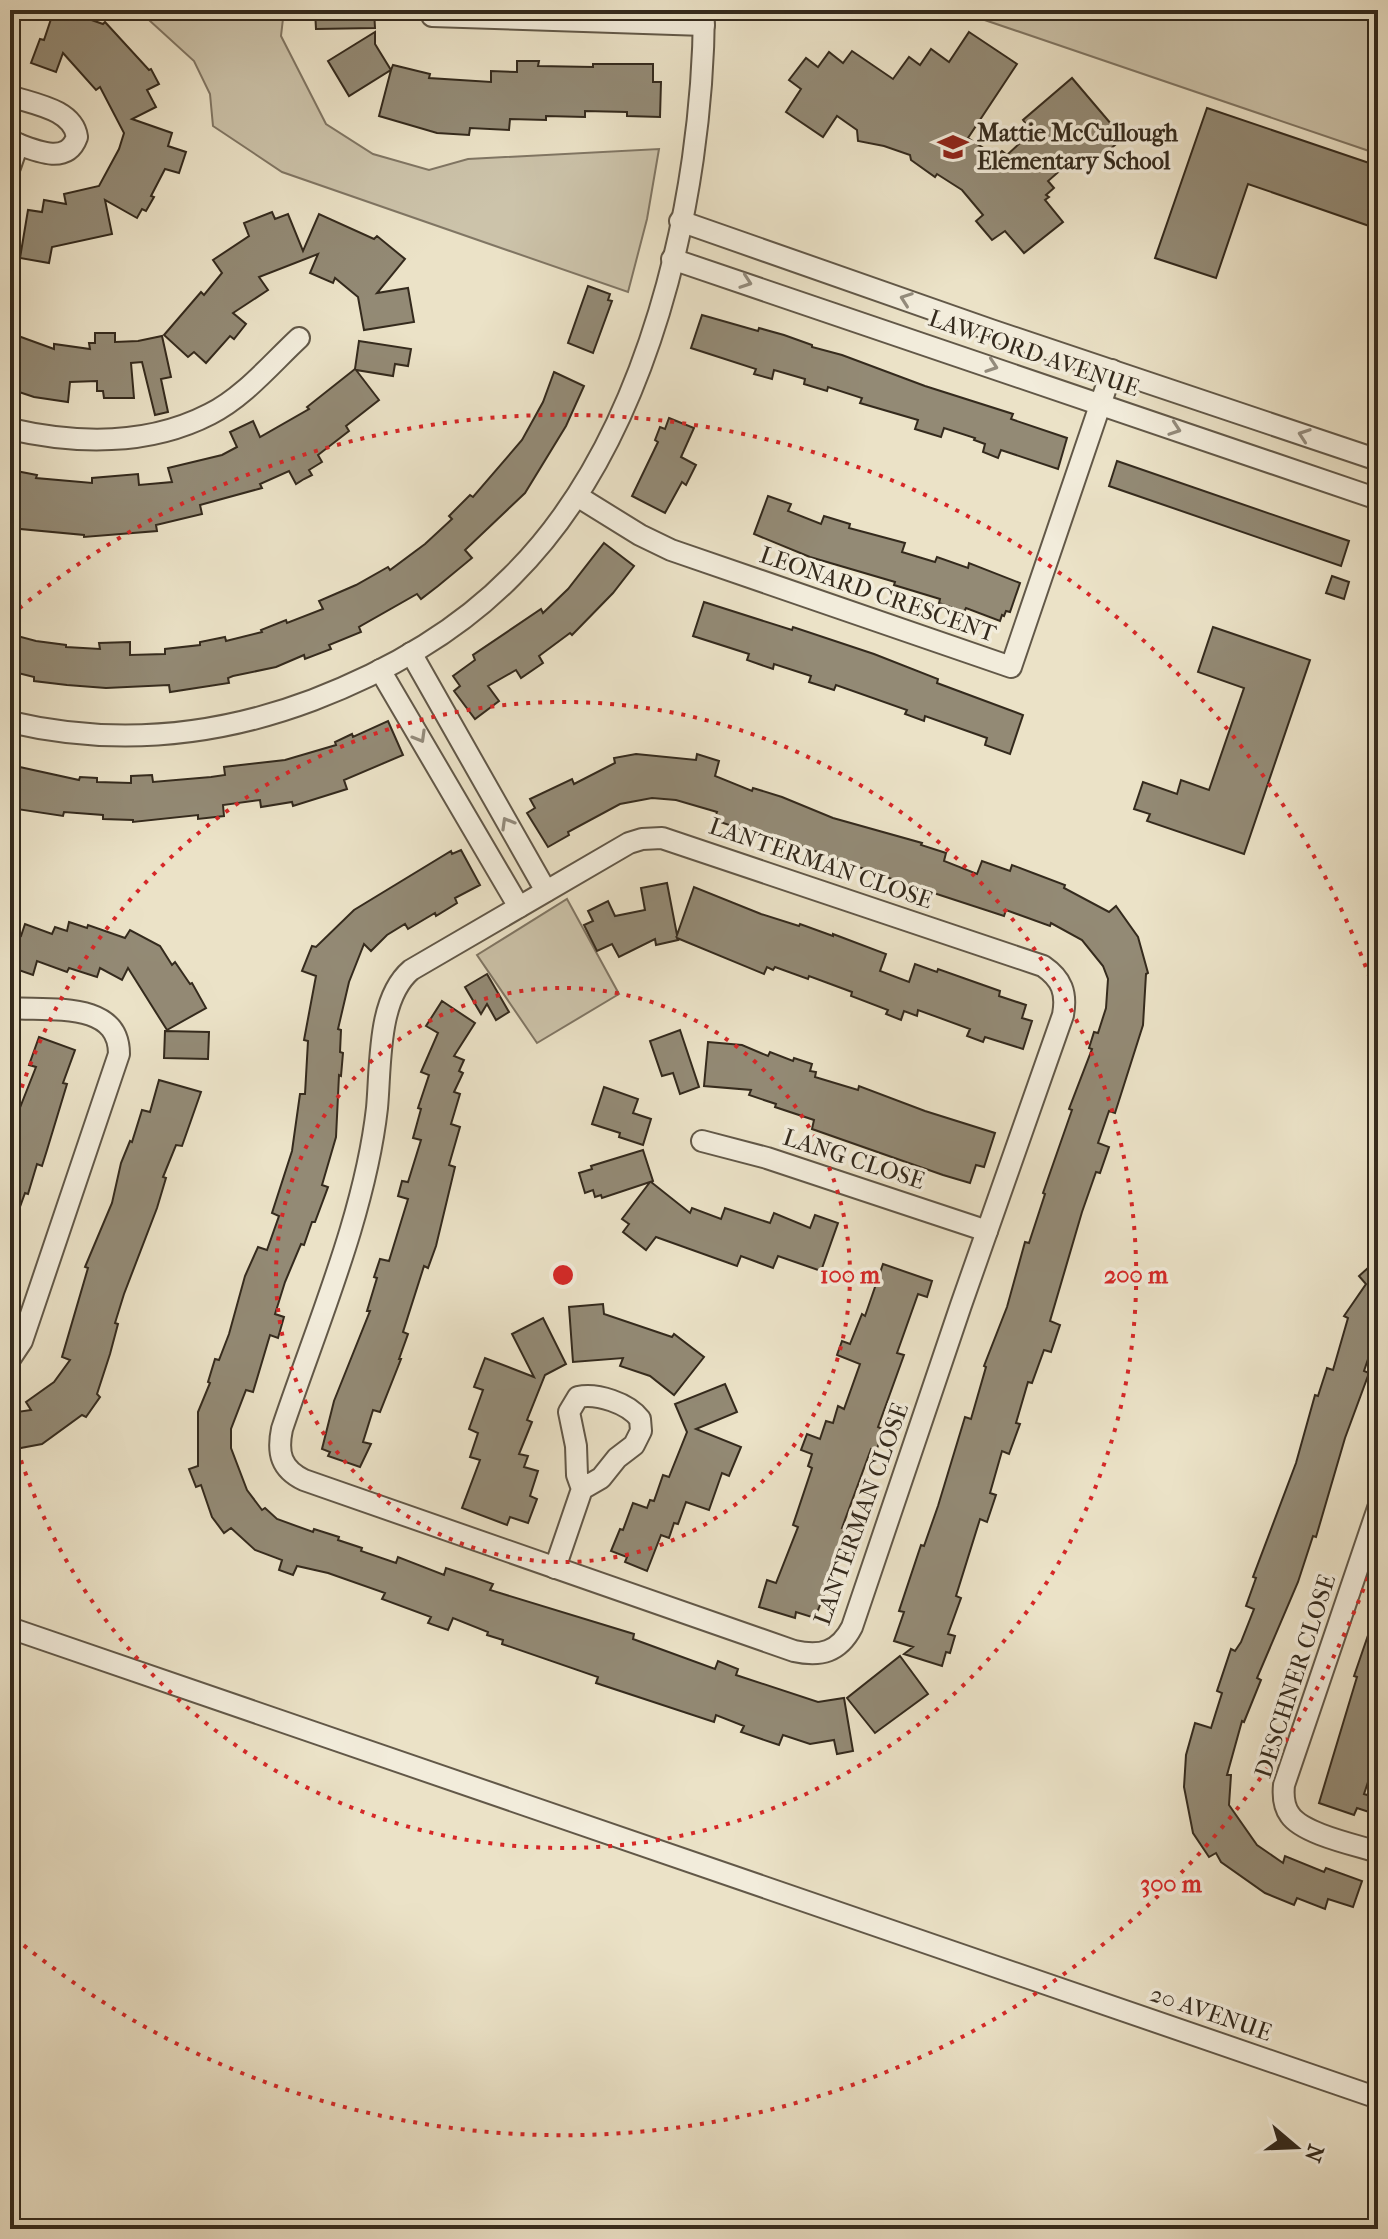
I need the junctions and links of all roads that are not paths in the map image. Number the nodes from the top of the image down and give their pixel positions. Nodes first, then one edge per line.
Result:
1 (432, 16) dead end
2 (704, 18) edge
3 (10, 96) edge
4 (14, 142) edge
5 (10, 167) edge
6 (680, 221) junction
7 (672, 259) junction
8 (299, 338) dead end
9 (1112, 370) junction
10 (1101, 403) junction
11 (10, 429) edge
12 (1378, 460) edge
13 (577, 496) junction
14 (1378, 499) edge
15 (411, 653) junction
16 (380, 670) junction
17 (10, 722) edge
18 (546, 891) junction
19 (519, 907) junction
20 (10, 1008) edge
21 (702, 1141) dead end
22 (987, 1231) junction
23 (10, 1359) edge
24 (582, 1489) junction
25 (1378, 1508) edge
26 (555, 1568) junction
27 (10, 1628) edge
28 (1378, 1852) edge
29 (1378, 2098) edge

1 - 2 street
2 - 6 street
3 - 4 street
4 - 5 street
6 - 7 street
9 -> 6 street, LAWFORD AVENUE
7 -> 10 street, LAWFORD AVENUE
7 - 13 street
8 - 11 street
9 - 10 street, LEONARD CRESCENT
12 -> 9 street, LAWFORD AVENUE
10 - 13 street, LEONARD CRESCENT
10 -> 14 street, LAWFORD AVENUE
13 - 15 street
15 - 16 street
18 -> 15 street
16 - 17 street
16 -> 19 street
18 - 19 street, LANTERMAN CLOSE
18 - 22 street, LANTERMAN CLOSE
19 - 26 street, LANTERMAN CLOSE
20 - 23 street
21 - 22 street, LANG CLOSE
22 - 26 street, LANTERMAN CLOSE
24 - 24 street
24 - 26 street
25 - 28 street, DESCHNER CLOSE
27 - 29 street, 20 AVENUE

